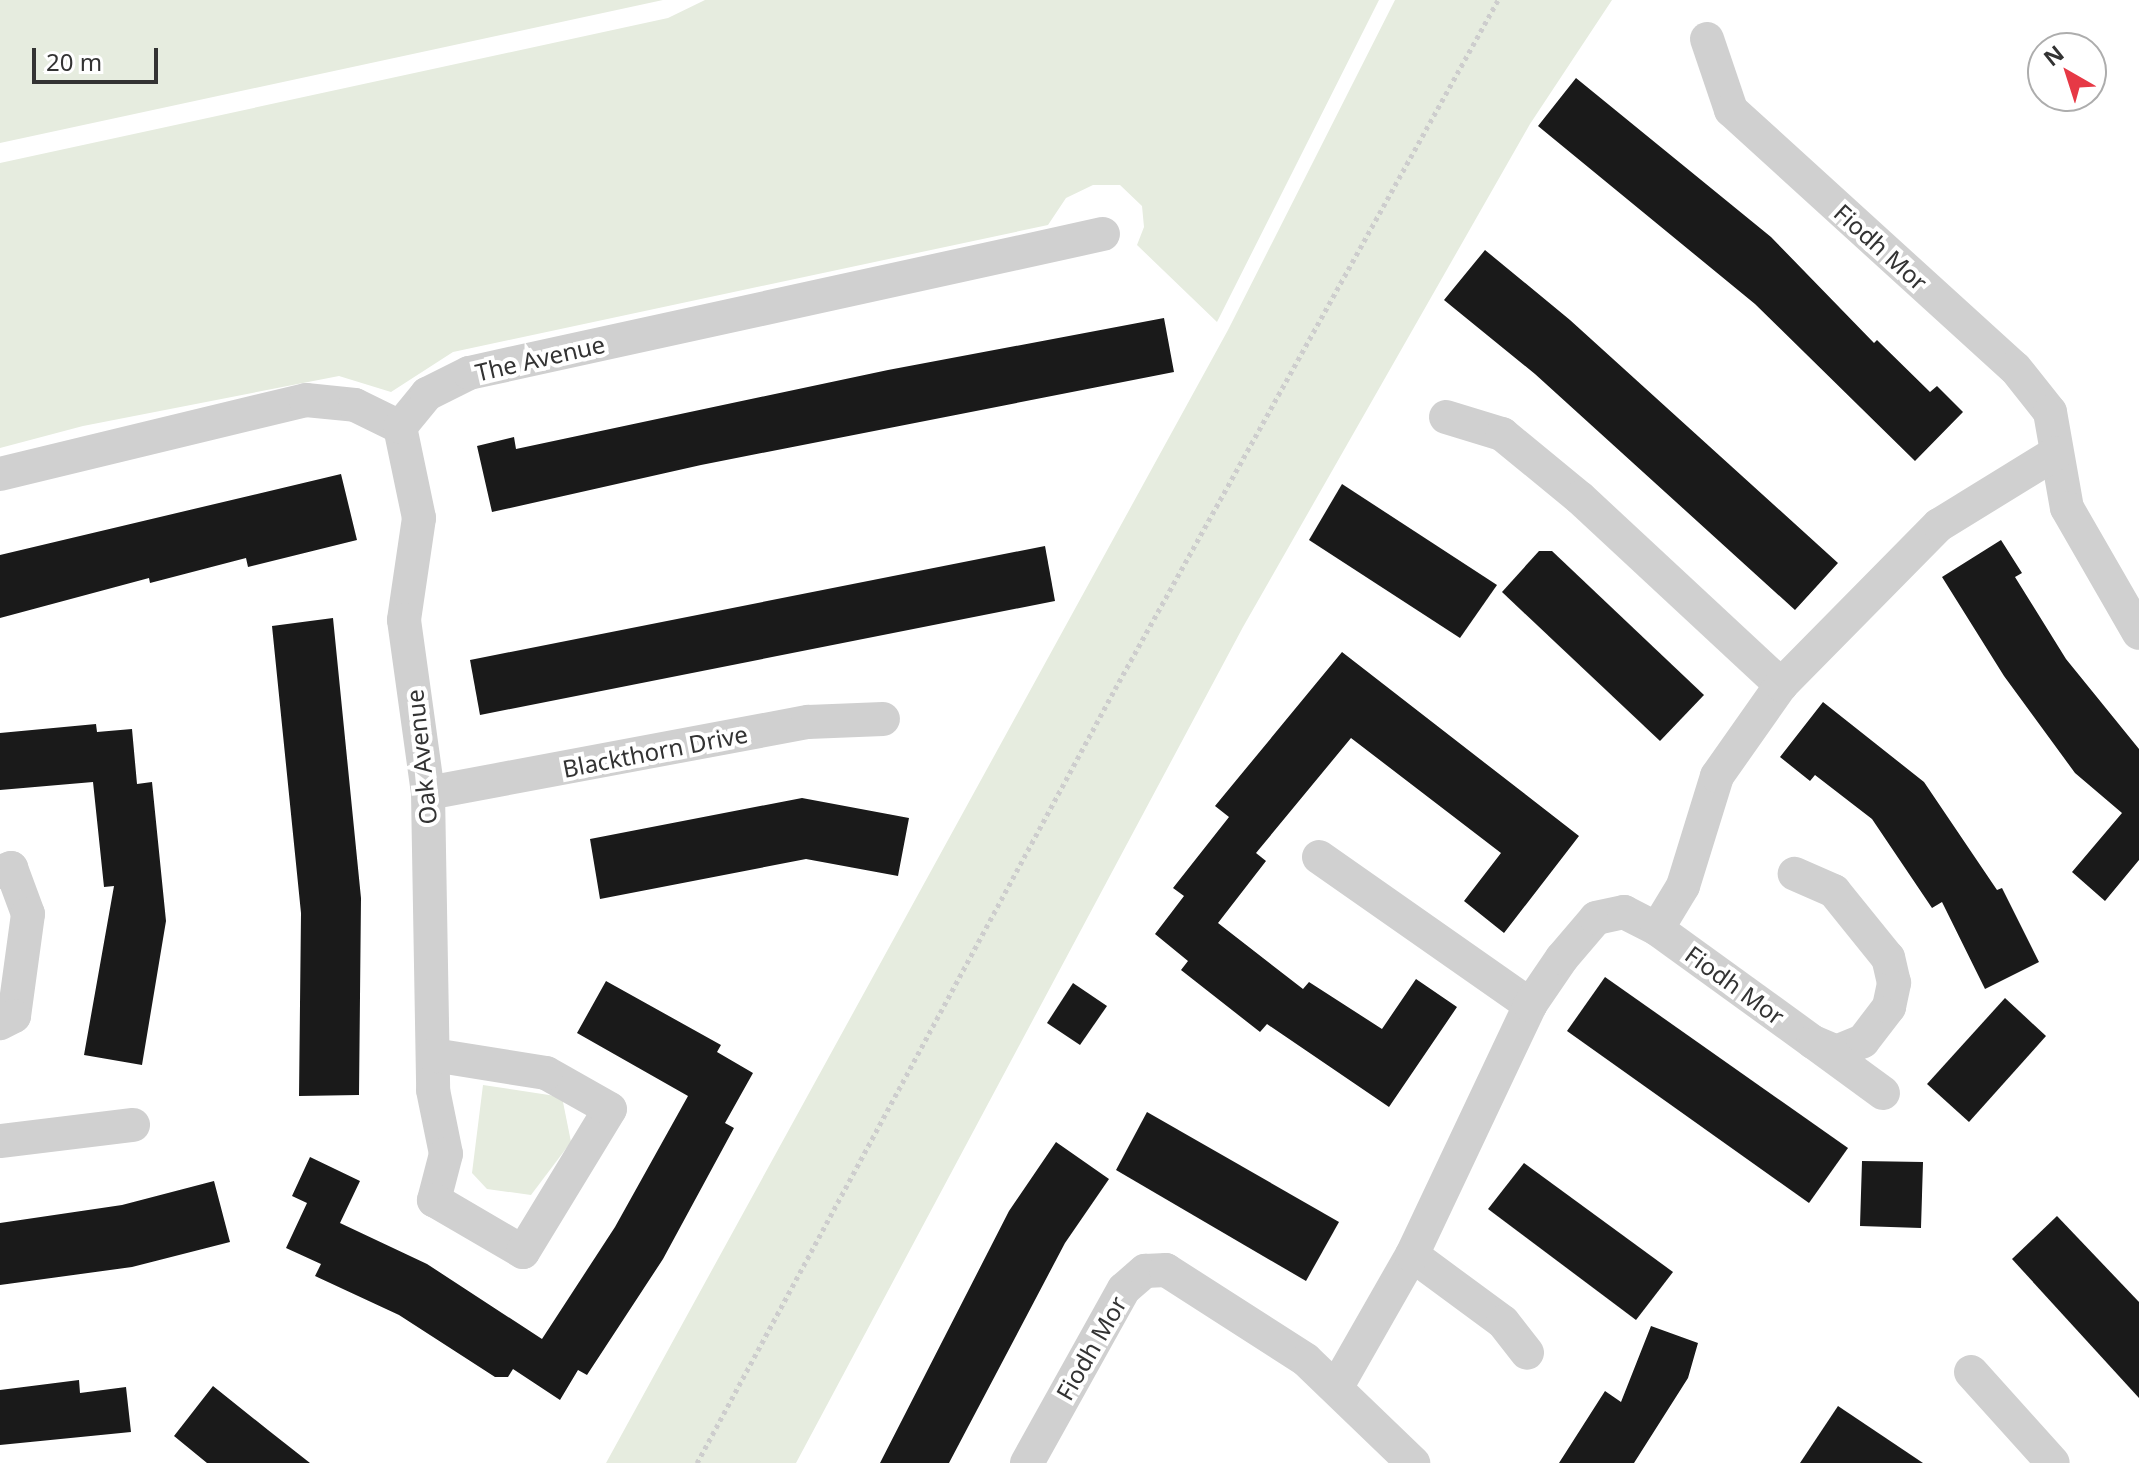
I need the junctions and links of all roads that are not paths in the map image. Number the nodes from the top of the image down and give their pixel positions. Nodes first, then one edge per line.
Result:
1 (1707, 39) dead end
2 (1103, 234) dead end
3 (1446, 417) dead end
4 (400, 427) junction
5 (2056, 453) junction
6 (0, 474) edge
7 (2139, 633) edge
8 (1781, 685) junction
9 (883, 719) dead end
10 (428, 793) junction
11 (1319, 857) dead end
12 (0, 872) edge
13 (1795, 874) dead end
14 (1657, 929) junction
15 (1530, 1005) junction
16 (0, 1023) edge
17 (1813, 1042) junction
18 (433, 1055) junction
19 (1883, 1093) dead end
20 (133, 1125) dead end
21 (1, 1136) edge
22 (1412, 1255) junction
23 (1527, 1353) dead end
24 (1971, 1372) dead end
25 (1336, 1388) junction
26 (1027, 1463) edge
27 (1413, 1463) edge
28 (2053, 1463) edge

1 - 5 street, Fiodh Mor
2 - 4 street, The Avenue
3 - 8 street
4 - 6 street
4 - 10 street, Oak Avenue
5 - 7 street, Fiodh Mor
5 - 8 street
8 - 14 street
9 - 10 street, Blackthorn Drive
10 - 18 street, Oak Avenue
11 - 15 street
12 - 16 street
13 - 17 street, Fiodh Mor
14 - 15 street, Fiodh Mor
14 - 17 street, Fiodh Mor
15 - 22 street, Fiodh Mor
17 - 19 street, Fiodh Mor
18 - 18 street, Oak Avenue
20 - 21 street
22 - 23 street
22 - 25 street, Fiodh Mor
24 - 28 street
25 - 26 street, Fiodh Mor
25 - 27 street, Fiodh Mor

